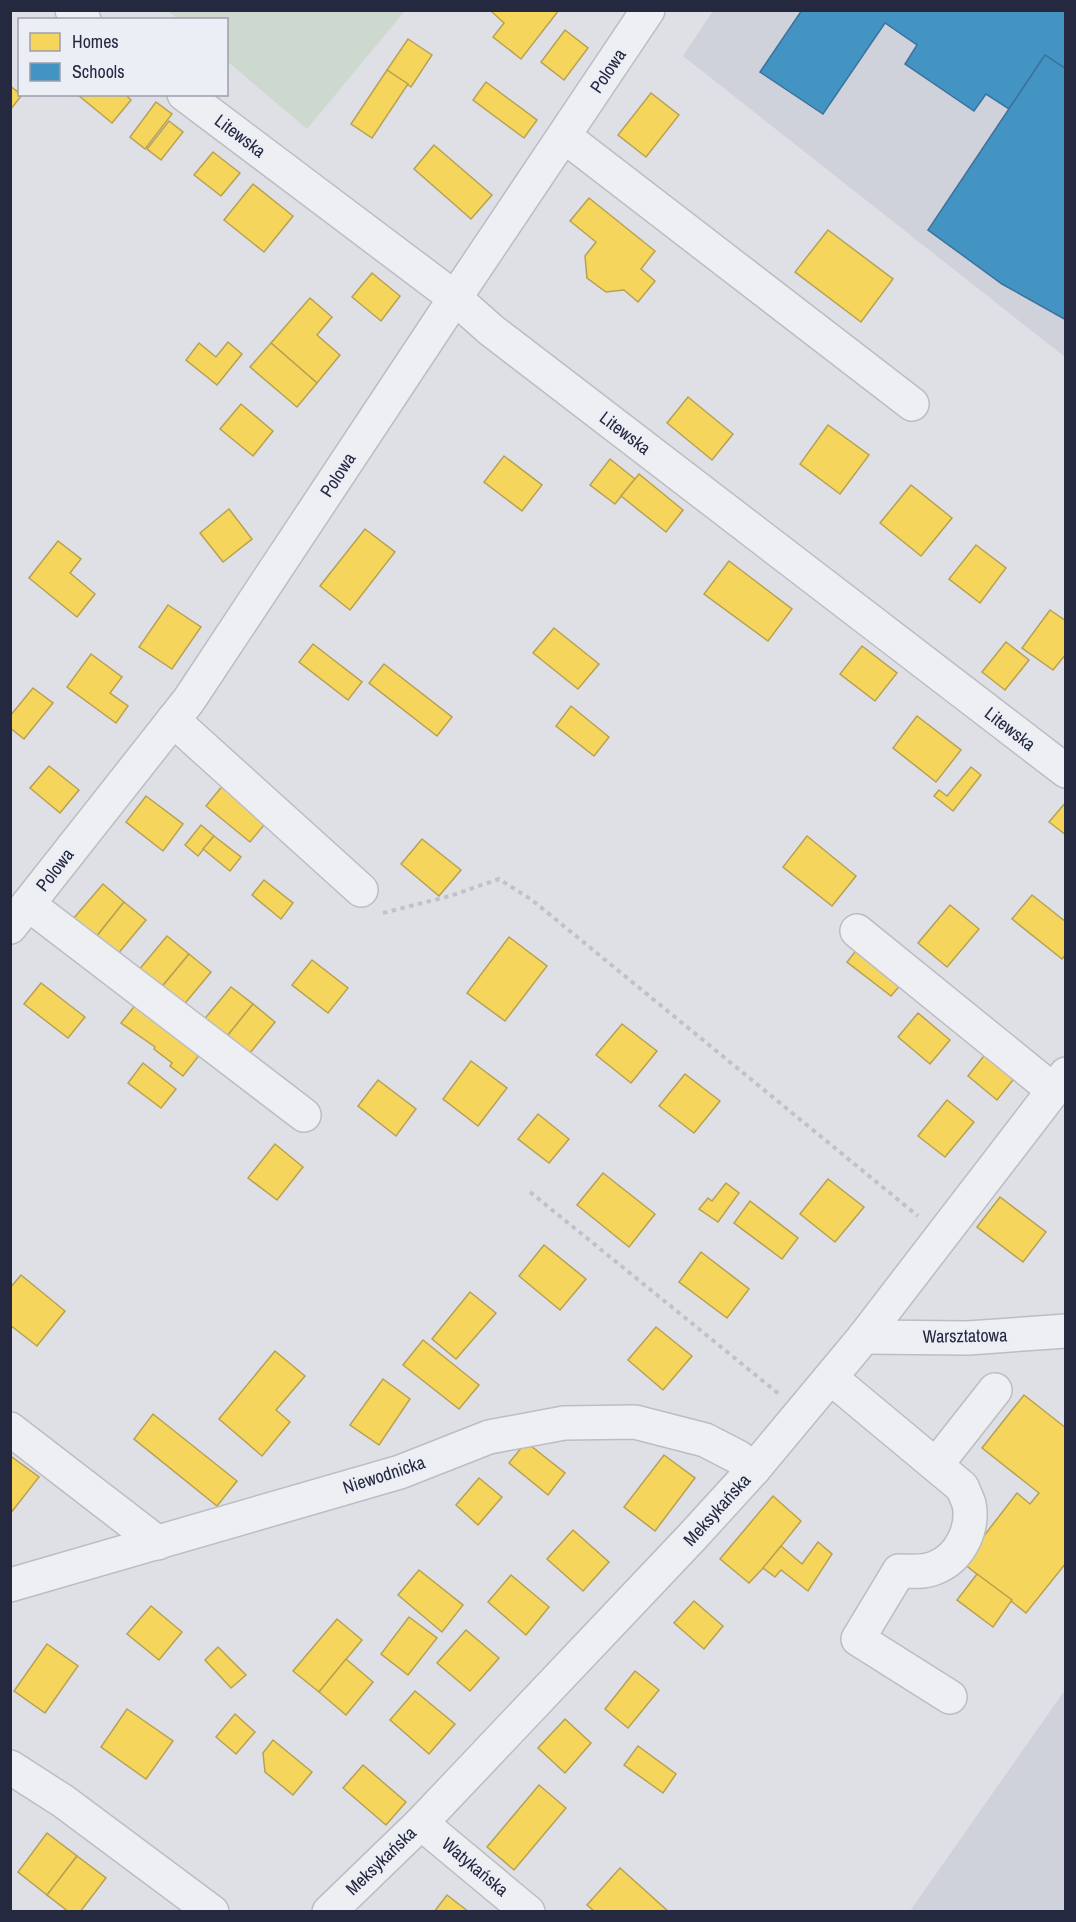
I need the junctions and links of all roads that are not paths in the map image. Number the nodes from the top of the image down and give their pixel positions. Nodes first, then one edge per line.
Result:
1 (648, 10) edge
2 (187, 96) edge
3 (564, 136) junction
4 (455, 298) junction
5 (912, 404) dead end
6 (173, 720) junction
7 (1065, 771) edge
8 (361, 890) road end
9 (20, 916) edge
10 (857, 932) dead end
11 (1059, 1082) edge
12 (304, 1115) dead end
13 (1065, 1331) edge
14 (864, 1337) junction
15 (831, 1378) junction
16 (995, 1390) dead end
17 (10, 1429) edge
18 (936, 1465) junction
19 (754, 1469) junction
20 (158, 1543) junction
21 (10, 1585) edge
22 (950, 1697) dead end
23 (10, 1767) edge
24 (421, 1823) junction
25 (212, 1911) edge
26 (329, 1911) edge
27 (528, 1911) edge

1 - 3 street, Polowa
2 - 4 street, Litewska
3 - 4 street, Polowa
3 - 5 street
4 - 6 street, Polowa
4 - 7 street, Litewska
6 - 8 street
6 - 9 street, Polowa
9 - 12 street
10 - 11 street
11 - 14 street, Meksykańska
13 - 14 street, Warsztatowa
14 - 15 street, Meksykańska
15 - 18 street
15 - 19 street, Meksykańska
16 - 18 street
17 - 20 street
18 - 22 street
19 - 20 street, Niewodnicka
19 - 24 street, Meksykańska
20 - 21 street, Niewodnicka
23 - 25 street
24 - 26 street, Meksykańska
24 - 27 street, Watykańska

